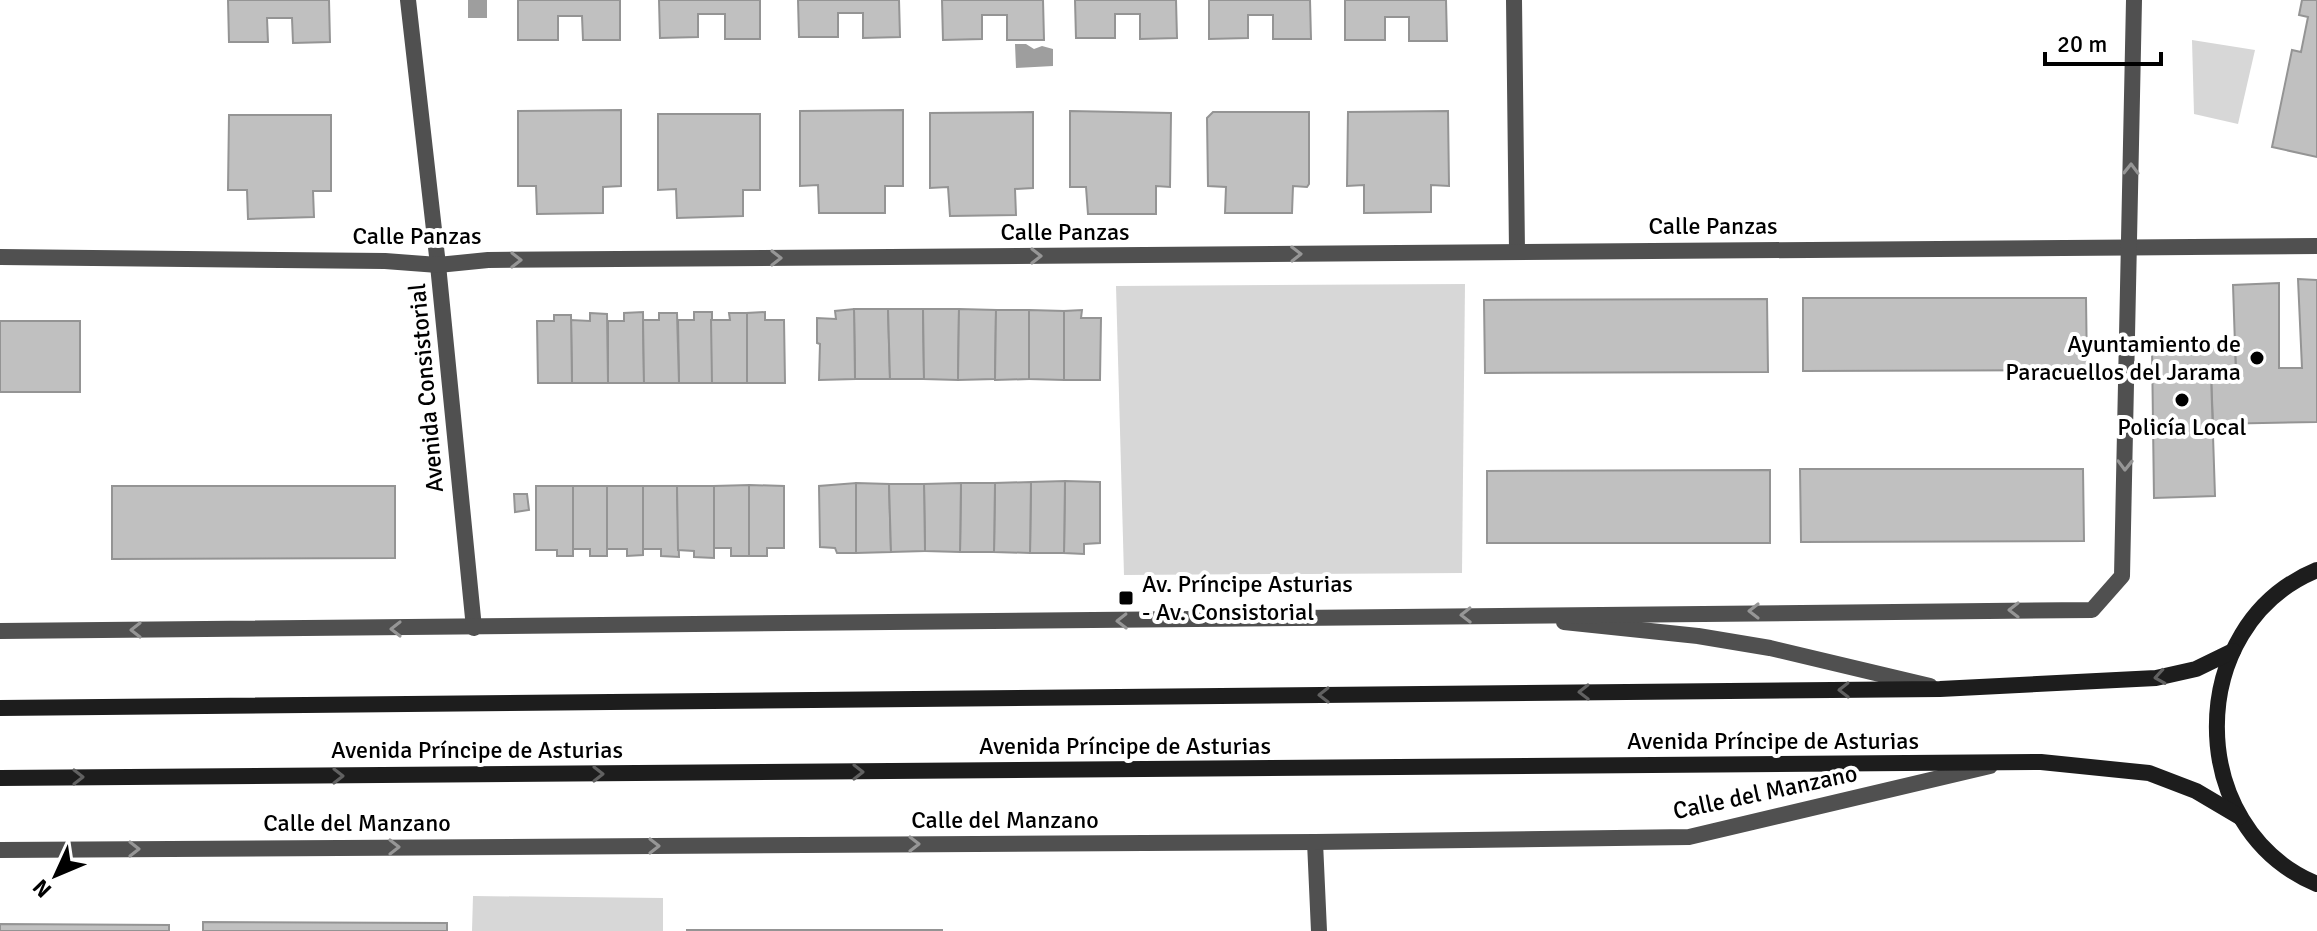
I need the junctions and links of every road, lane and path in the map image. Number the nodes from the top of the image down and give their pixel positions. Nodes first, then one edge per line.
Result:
1 (408, 0) edge
2 (1514, 0) edge
3 (2134, 0) edge
4 (2317, 246) edge
5 (2130, 247) junction
6 (1517, 251) junction
7 (0, 257) edge
8 (438, 265) junction
9 (2317, 570) edge
10 (1519, 615) junction
11 (474, 628) junction
12 (0, 631) edge
13 (2233, 651) junction
14 (1940, 689) junction
15 (0, 708) edge
16 (2001, 763) junction
17 (0, 778) edge
18 (2240, 817) junction
19 (1315, 842) junction
20 (0, 850) edge
21 (2317, 884) edge
22 (1319, 931) edge

1 - 8 street, Avenida Consistorial
2 - 6 street
5 -> 3 street
4 - 5 street, Calle Panzas
5 - 6 street, Calle Panzas
5 -> 10 street, Avenida Príncipe de Asturias
8 -> 6 street, Calle Panzas
7 - 8 street, Calle Panzas
8 - 11 street, Avenida Consistorial
9 - 13 street
10 -> 11 street, Avenida Príncipe de Asturias
10 - 14 street, Avenida Príncipe de Asturias
11 -> 12 street, Avenida Príncipe de Asturias
13 -> 14 street, Avenida Príncipe de Asturias
13 - 18 street
14 -> 15 street, Avenida Príncipe de Asturias
17 -> 16 street, Avenida Príncipe de Asturias
16 - 18 street, Avenida Príncipe de Asturias
16 - 19 street, Calle del Manzano
18 - 21 street
20 -> 19 street, Calle del Manzano
19 - 22 street

